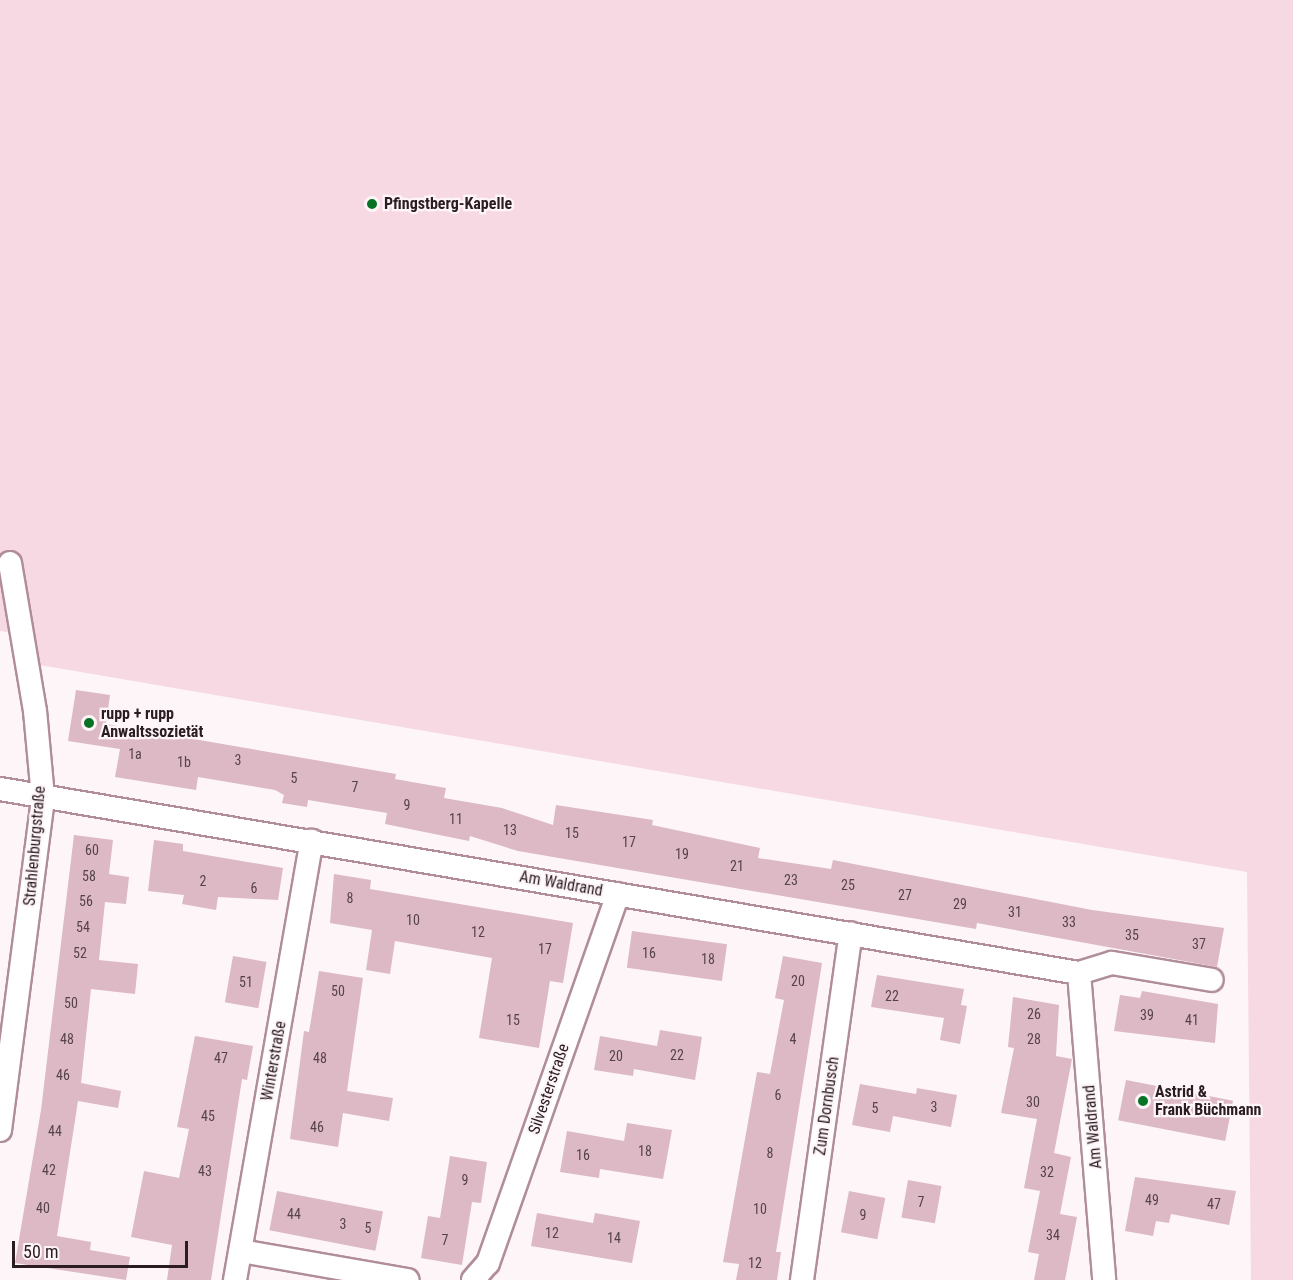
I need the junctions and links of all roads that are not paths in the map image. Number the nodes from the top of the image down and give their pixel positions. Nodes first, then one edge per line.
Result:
1 (10, 563) dead end
2 (0, 789) edge
3 (43, 797) junction
4 (312, 841) junction
5 (618, 894) junction
6 (851, 933) junction
7 (1079, 974) junction
8 (1212, 980) dead end
9 (0, 1130) edge
10 (241, 1251) junction
11 (235, 1280) edge
12 (408, 1280) edge
13 (473, 1280) edge
14 (802, 1280) edge
15 (1104, 1280) edge

1 - 3 street, Strahlenburgstraße
2 - 3 street, Am Waldrand
3 - 4 street, Am Waldrand
3 - 9 street, Strahlenburgstraße
4 - 5 street, Am Waldrand
4 - 10 street, Winterstraße
5 - 6 street, Am Waldrand
5 - 13 street, Silvesterstraße
6 - 7 street, Am Waldrand
6 - 14 street, Zum Dornbusch
7 - 8 street, Am Waldrand
7 - 15 street, Am Waldrand
10 - 11 street, Winterstraße
10 - 12 street

